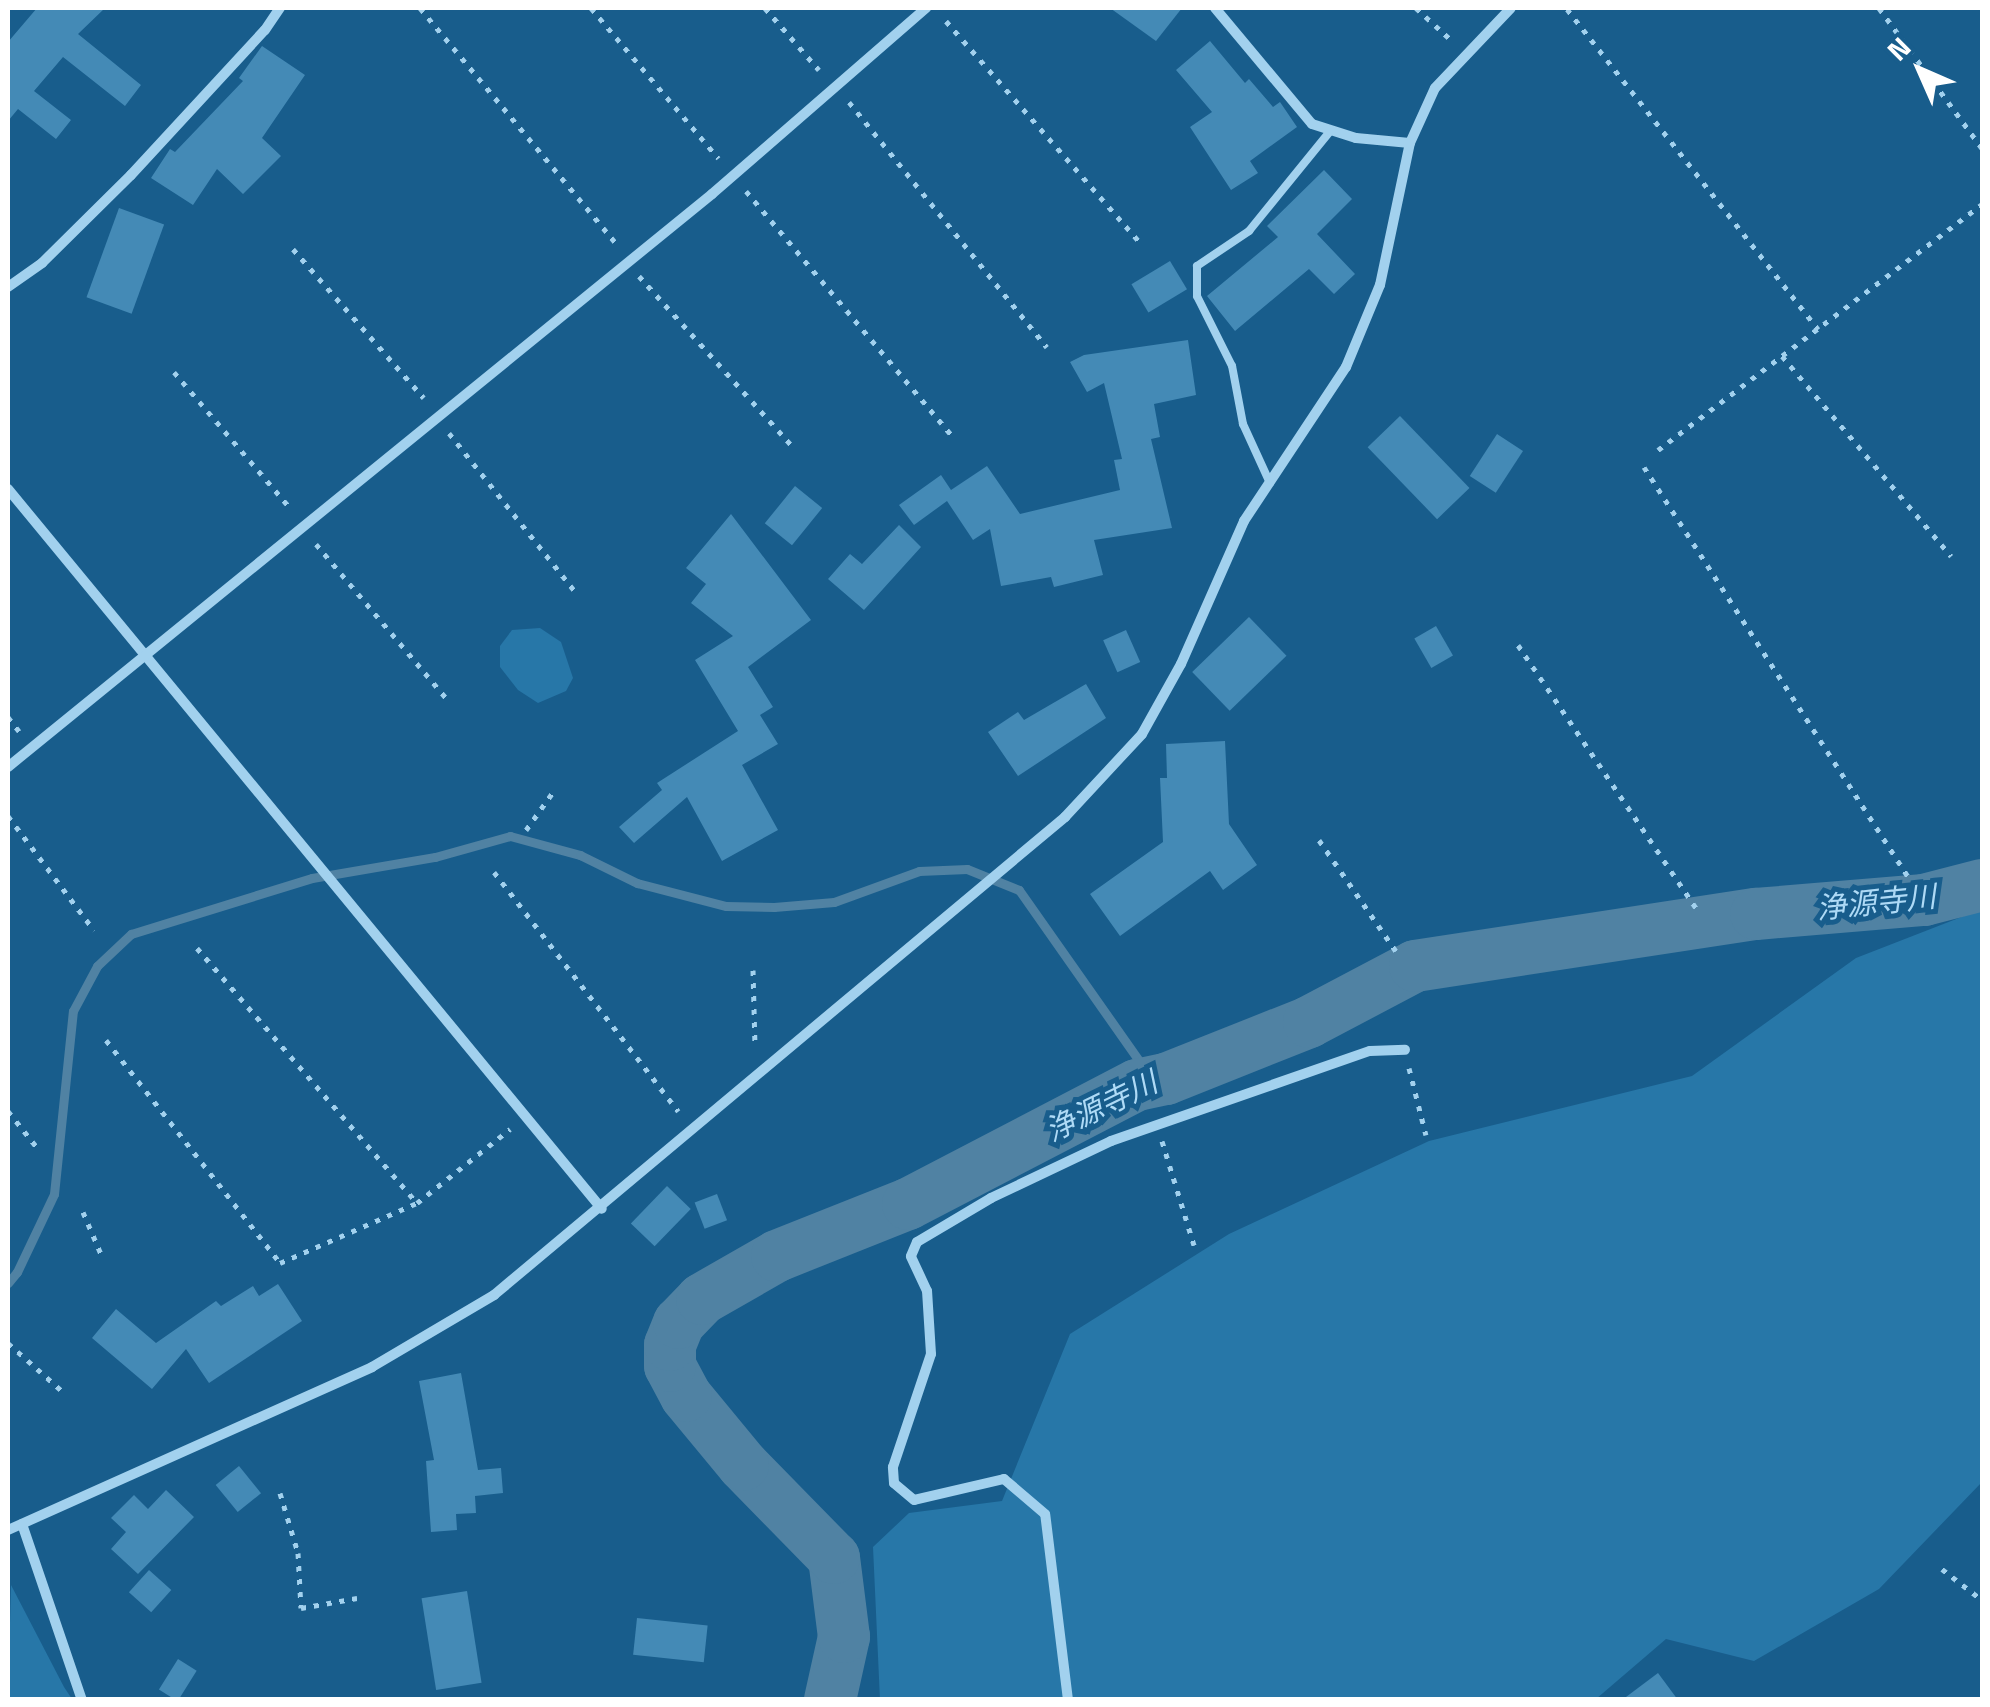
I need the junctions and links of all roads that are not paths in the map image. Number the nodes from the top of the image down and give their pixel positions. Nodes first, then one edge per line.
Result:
1 (280, 8) edge
2 (926, 8) edge
3 (1215, 8) edge
4 (1511, 8) edge
5 (1331, 130) junction
6 (1410, 143) junction
7 (8, 287) edge
8 (1270, 483) junction
9 (8, 489) edge
10 (140, 654) junction
11 (8, 767) edge
12 (1405, 1050) road end
13 (602, 1209) junction
14 (22, 1524) junction
15 (8, 1530) edge
16 (82, 1700) edge
17 (1068, 1700) edge

1 - 7 street
2 - 10 street
3 - 5 street
4 - 6 street
5 - 6 street
5 - 8 lane
6 - 8 street
8 - 13 street
9 - 10 street
10 - 11 street
10 - 13 street
12 - 17 street
13 - 14 street
14 - 15 street
14 - 16 street

